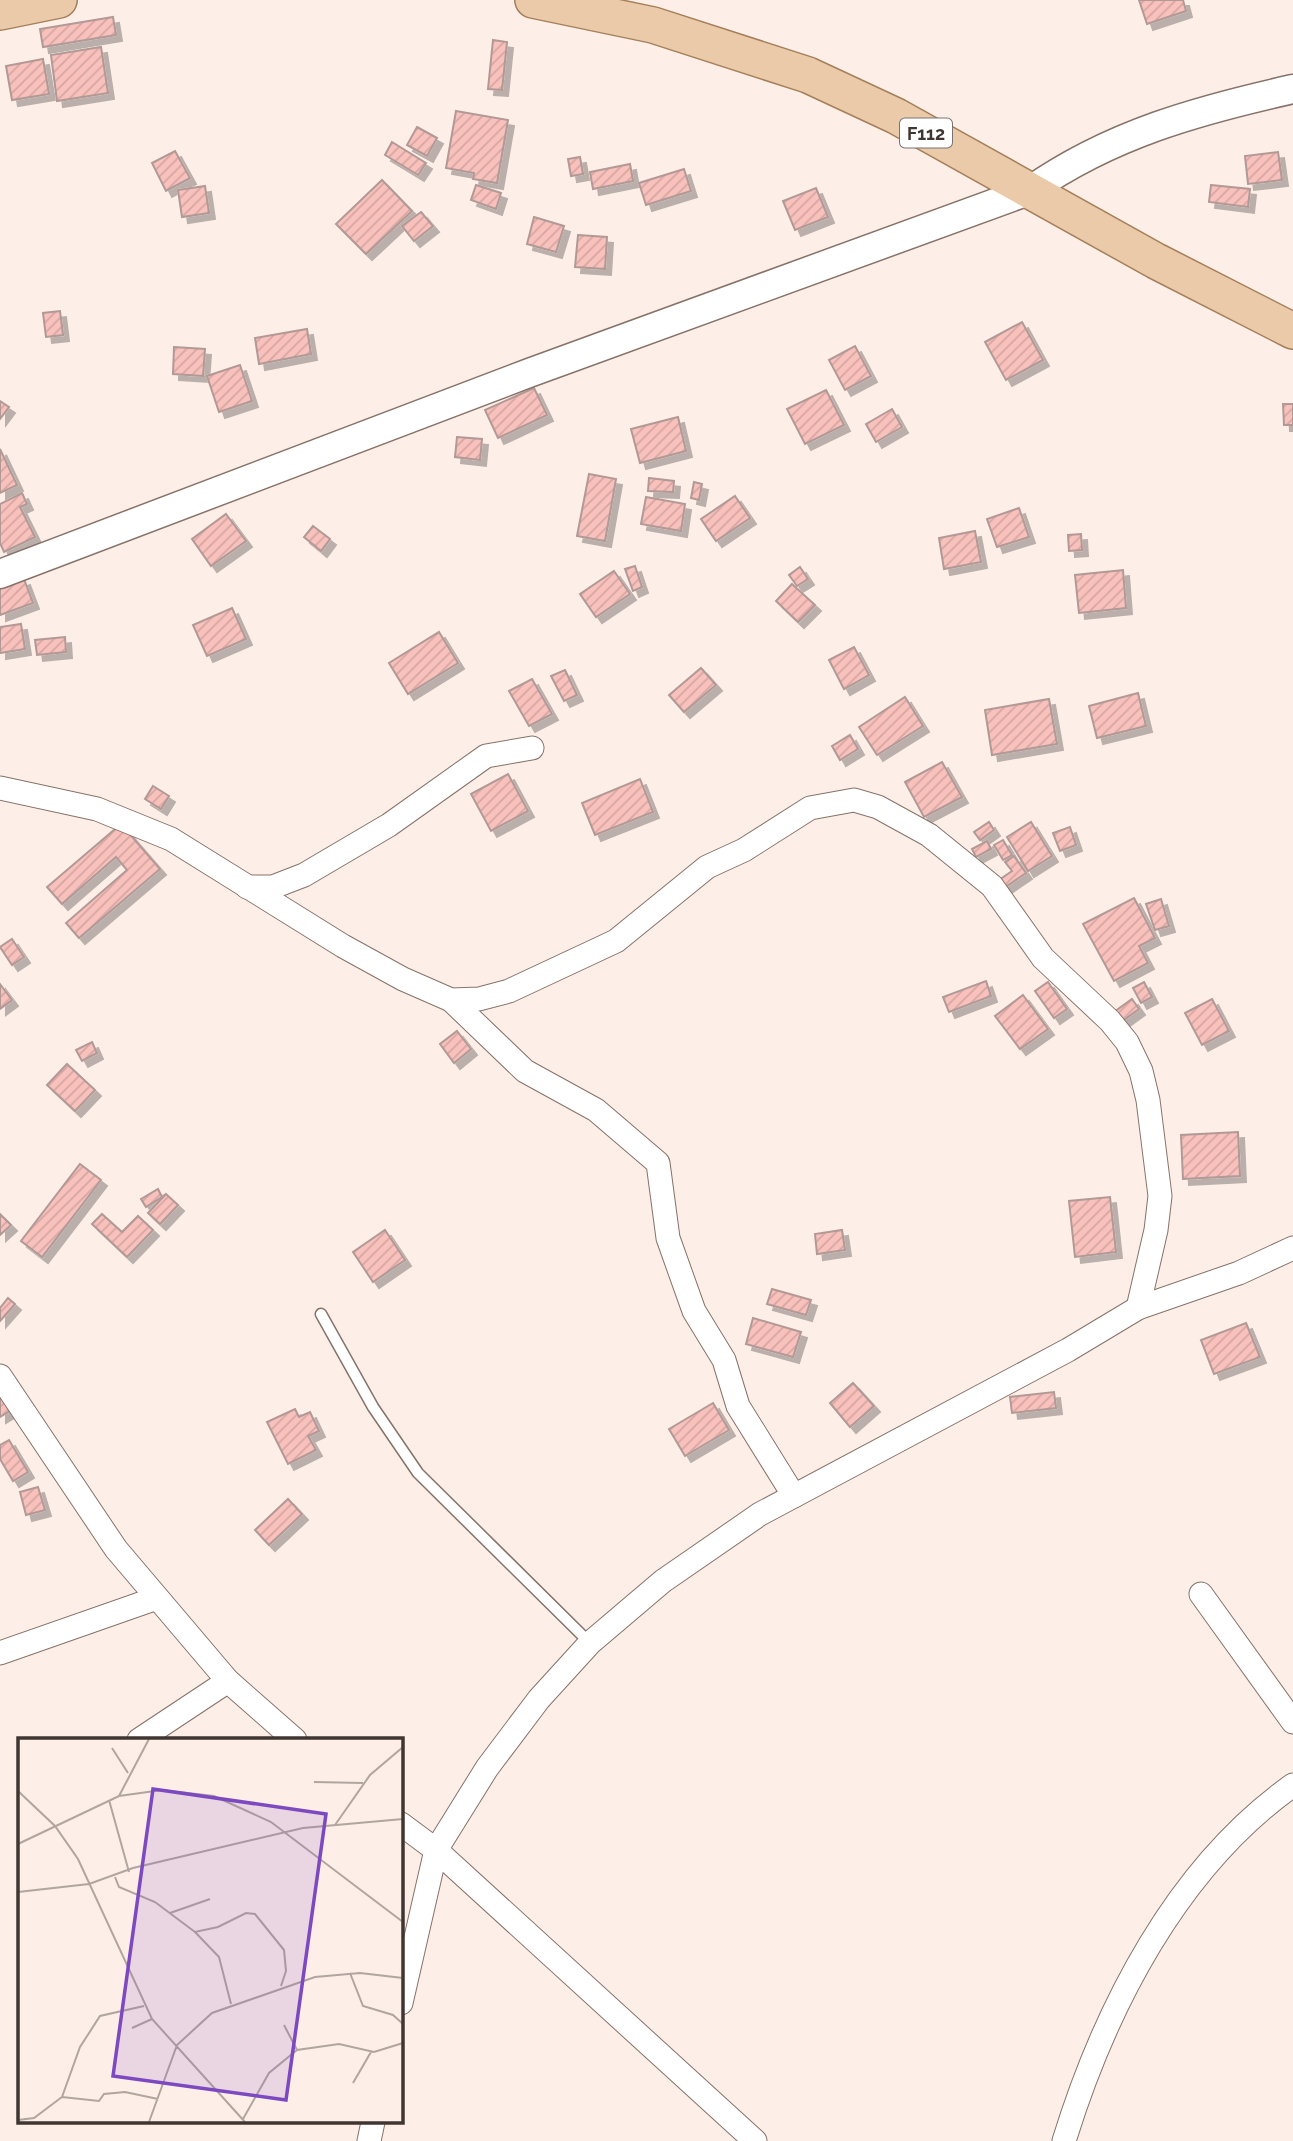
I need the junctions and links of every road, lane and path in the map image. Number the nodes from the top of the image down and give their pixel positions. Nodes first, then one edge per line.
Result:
1 (59, 0) edge
2 (533, 0) edge
3 (0, 12) edge
4 (1293, 89) edge
5 (1031, 190) junction
6 (1293, 331) edge
7 (0, 574) edge
8 (532, 748) dead end
9 (0, 788) edge
10 (247, 887) junction
11 (451, 1000) junction
12 (1293, 1248) edge
13 (1138, 1308) junction
14 (321, 1314) dead end
15 (0, 1376) edge
16 (794, 1496) junction
17 (1200, 1594) dead end
18 (157, 1598) junction
19 (590, 1643) junction
20 (0, 1653) edge
21 (228, 1681) junction
22 (1293, 1722) edge
23 (142, 1738) edge
24 (293, 1738) edge
25 (1293, 1785) edge
26 (402, 1825) edge
27 (436, 1850) junction
28 (402, 1999) edge
29 (755, 2141) edge
30 (1064, 2141) edge

1 - 3 main road
2 - 5 main road, F112
4 - 5 street
5 - 6 main road, F112
5 - 7 street
8 - 10 street
9 - 10 street
10 - 11 street
11 - 13 street
11 - 16 street
12 - 13 street
13 - 16 street
14 - 19 lane
15 - 18 street
16 - 19 street
17 - 22 street
18 - 20 street
18 - 21 street
19 - 27 street
21 - 23 street
21 - 24 street
25 - 30 street
26 - 27 street
27 - 28 street
27 - 29 street

